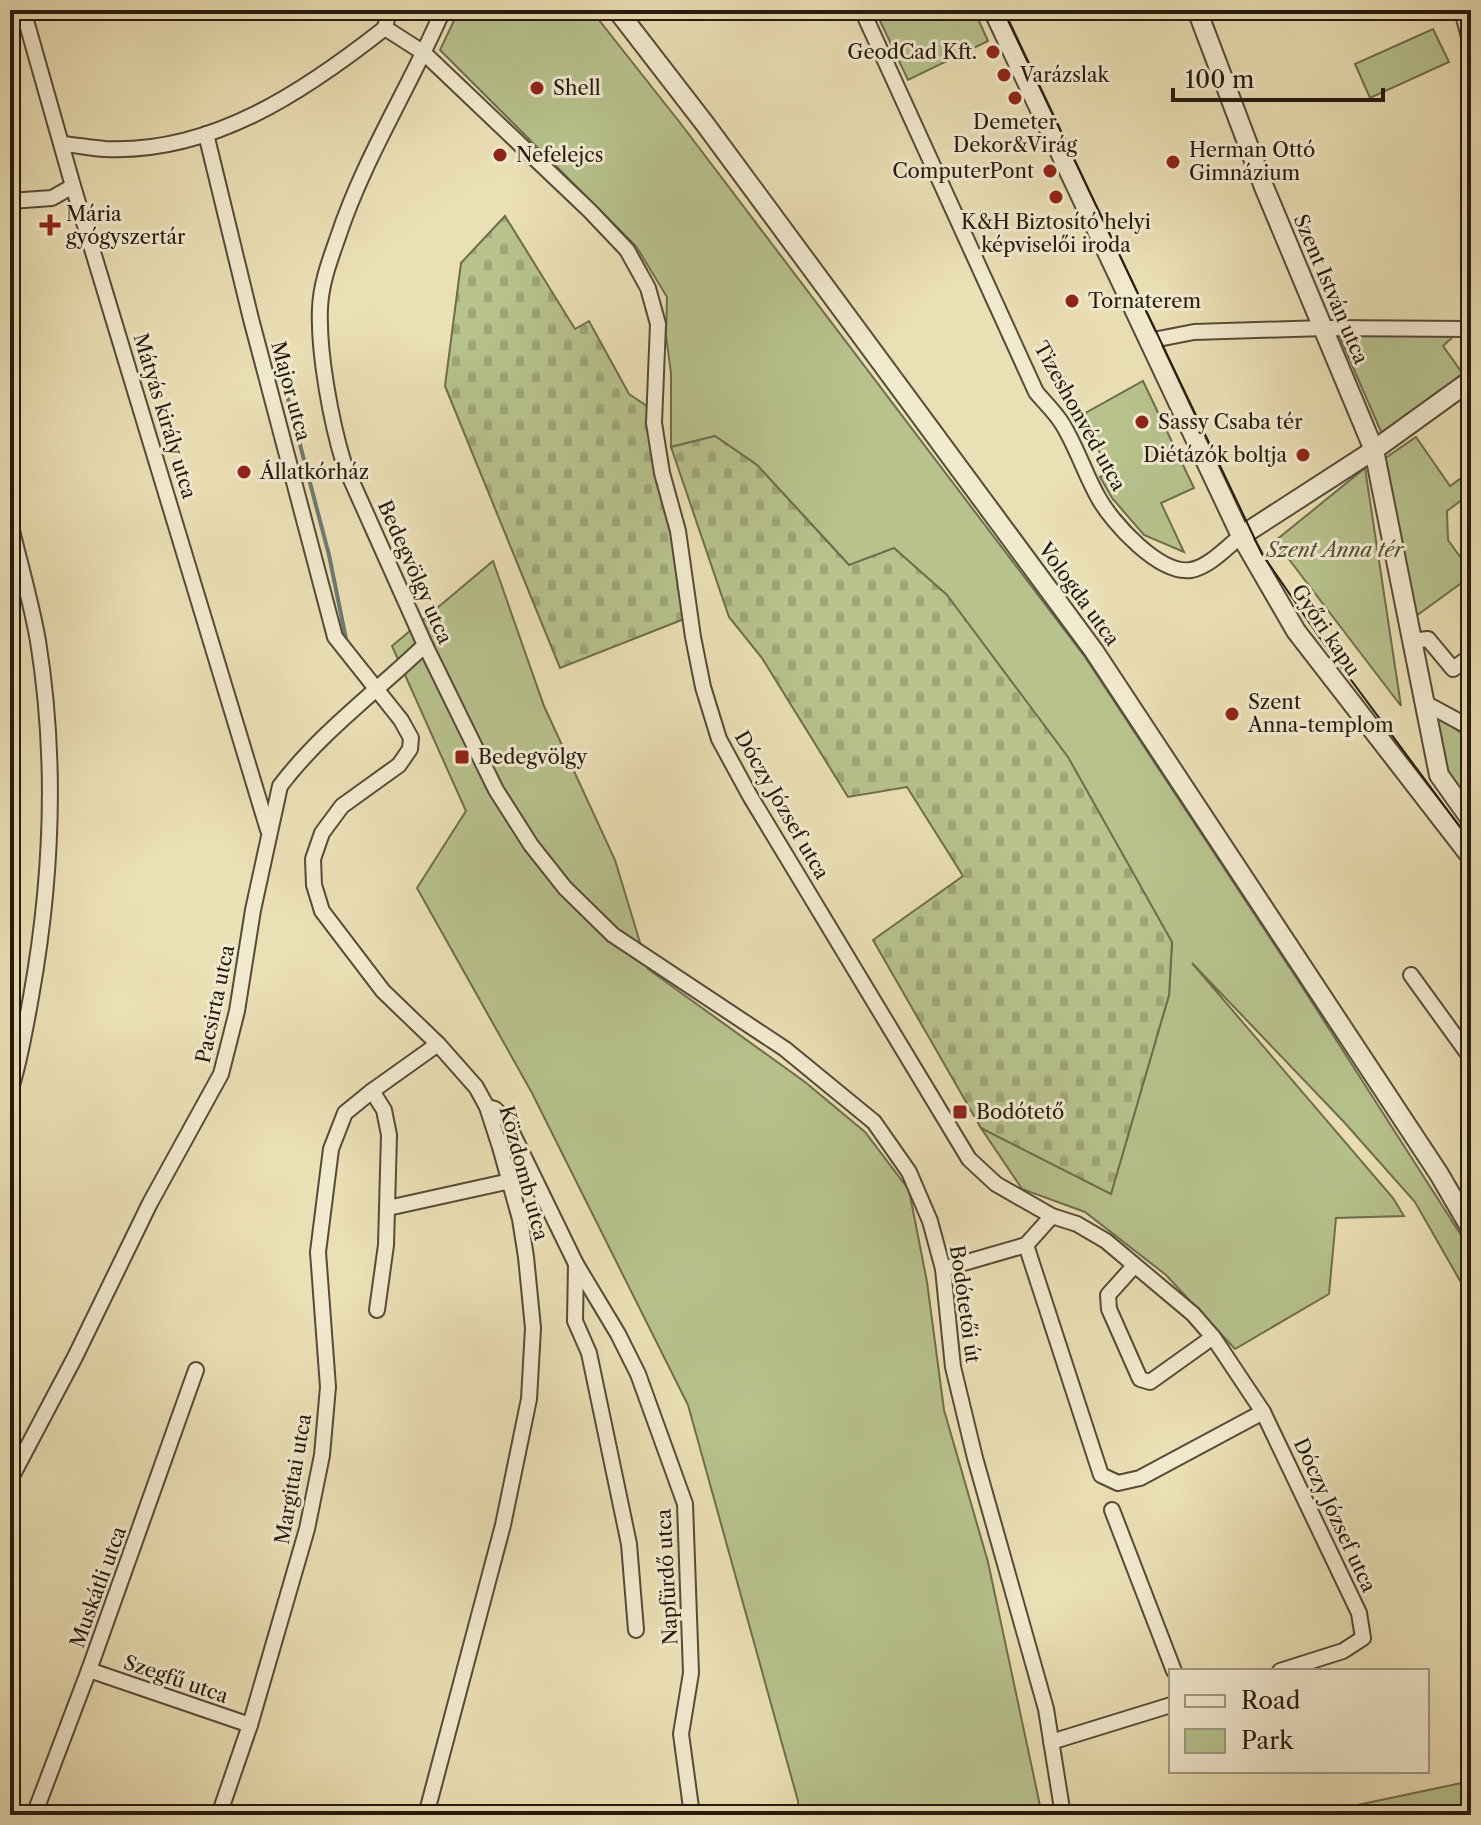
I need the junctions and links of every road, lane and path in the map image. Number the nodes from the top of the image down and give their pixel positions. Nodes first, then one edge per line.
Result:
1 (23, 10) edge
2 (389, 10) edge
3 (443, 10) edge
4 (617, 10) edge
5 (862, 10) edge
6 (993, 10) edge
7 (1197, 10) edge
8 (1464, 10) edge
9 (385, 28) junction
10 (1471, 37) edge
11 (424, 53) junction
12 (206, 134) junction
13 (62, 144) junction
14 (73, 186) junction
15 (10, 201) edge
16 (1324, 328) junction
17 (1471, 329) edge
18 (1148, 341) junction
19 (1471, 380) edge
20 (1374, 450) junction
21 (10, 522) edge
22 (1241, 536) junction
23 (1411, 641) junction
24 (425, 645) junction
25 (1471, 656) edge
26 (378, 690) junction
27 (1423, 702) junction
28 (1471, 728) edge
29 (1471, 820) edge
30 (269, 834) junction
31 (1471, 857) edge
32 (613, 935) joint
33 (1411, 975) dead end
34 (438, 1044) junction
35 (1471, 1058) edge
36 (372, 1091) junction
37 (10, 1092) edge
38 (487, 1107) junction
39 (510, 1181) junction
40 (388, 1208) junction
41 (1052, 1216) junction
42 (1471, 1229) edge
43 (1026, 1245) junction
44 (576, 1264) junction
45 (1134, 1266) junction
46 (943, 1269) junction
47 (377, 1310) dead end
48 (1213, 1337) junction
49 (196, 1370) dead end
50 (1263, 1412) junction
51 (10, 1480) edge
52 (1112, 1510) dead end
53 (636, 1630) dead end
54 (1173, 1669) edge
55 (1286, 1669) edge
56 (89, 1670) junction
57 (1169, 1706) edge
58 (250, 1725) junction
59 (1051, 1742) junction
60 (34, 1815) edge
61 (219, 1815) edge
62 (426, 1815) edge
63 (692, 1815) edge
64 (1063, 1815) edge

1 - 13 street, Mátyás király utca
2 - 9 street
3 - 11 street, Bedegvölgy utca
4 - 42 street, Vologda utca
5 - 22 street, Tizeshonvéd utca
6 - 18 street
7 - 16 street, Szent István utca
8 - 10 street
9 - 11 street, Dóczy József utca
9 - 12 street
11 - 24 street, Bedegvölgy utca
11 - 41 street, Dóczy József utca
12 - 13 street
12 - 26 street, Major utca
13 - 14 street, Mátyás király utca
14 - 15 street
14 - 30 street, Mátyás király utca
16 - 17 street
16 - 18 street
16 - 20 street, Szent István utca
18 - 22 street
19 - 20 street
20 - 22 street
20 - 23 street
21 - 37 street
22 - 31 street, Győri kapu
23 - 25 street
23 - 27 street
24 - 26 street, Pacsirta utca
24 - 32 street, Bedegvölgy utca
26 - 30 street, Pacsirta utca
26 - 34 street, Közdomb utca
27 - 28 street
27 - 29 street
30 - 51 street, Pacsirta utca
32 - 46 street, Bodótetői út
33 - 35 street
34 - 36 street, Margittai utca
34 - 38 street, Közdomb utca
36 - 40 street
36 - 58 street, Margittai utca
38 - 39 street, Közdomb utca
38 - 44 street, Napfürdő utca
39 - 40 street
39 - 62 street, Közdomb utca
40 - 47 street
41 - 43 street
41 - 45 street, Dóczy József utca
43 - 46 street
43 - 50 street
44 - 53 street, Napfürdő utca
44 - 63 street, Napfürdő utca
45 - 48 street, Dóczy József utca
45 - 48 street
46 - 59 street, Bodótetői út
48 - 50 street, Dóczy József utca
49 - 56 street, Muskátli utca
50 - 55 street, Dóczy József utca
52 - 54 street
56 - 58 street, Szegfű utca
56 - 60 street, Muskátli utca
57 - 59 street
58 - 61 street, Margittai utca
59 - 64 street, Bodótetői út

